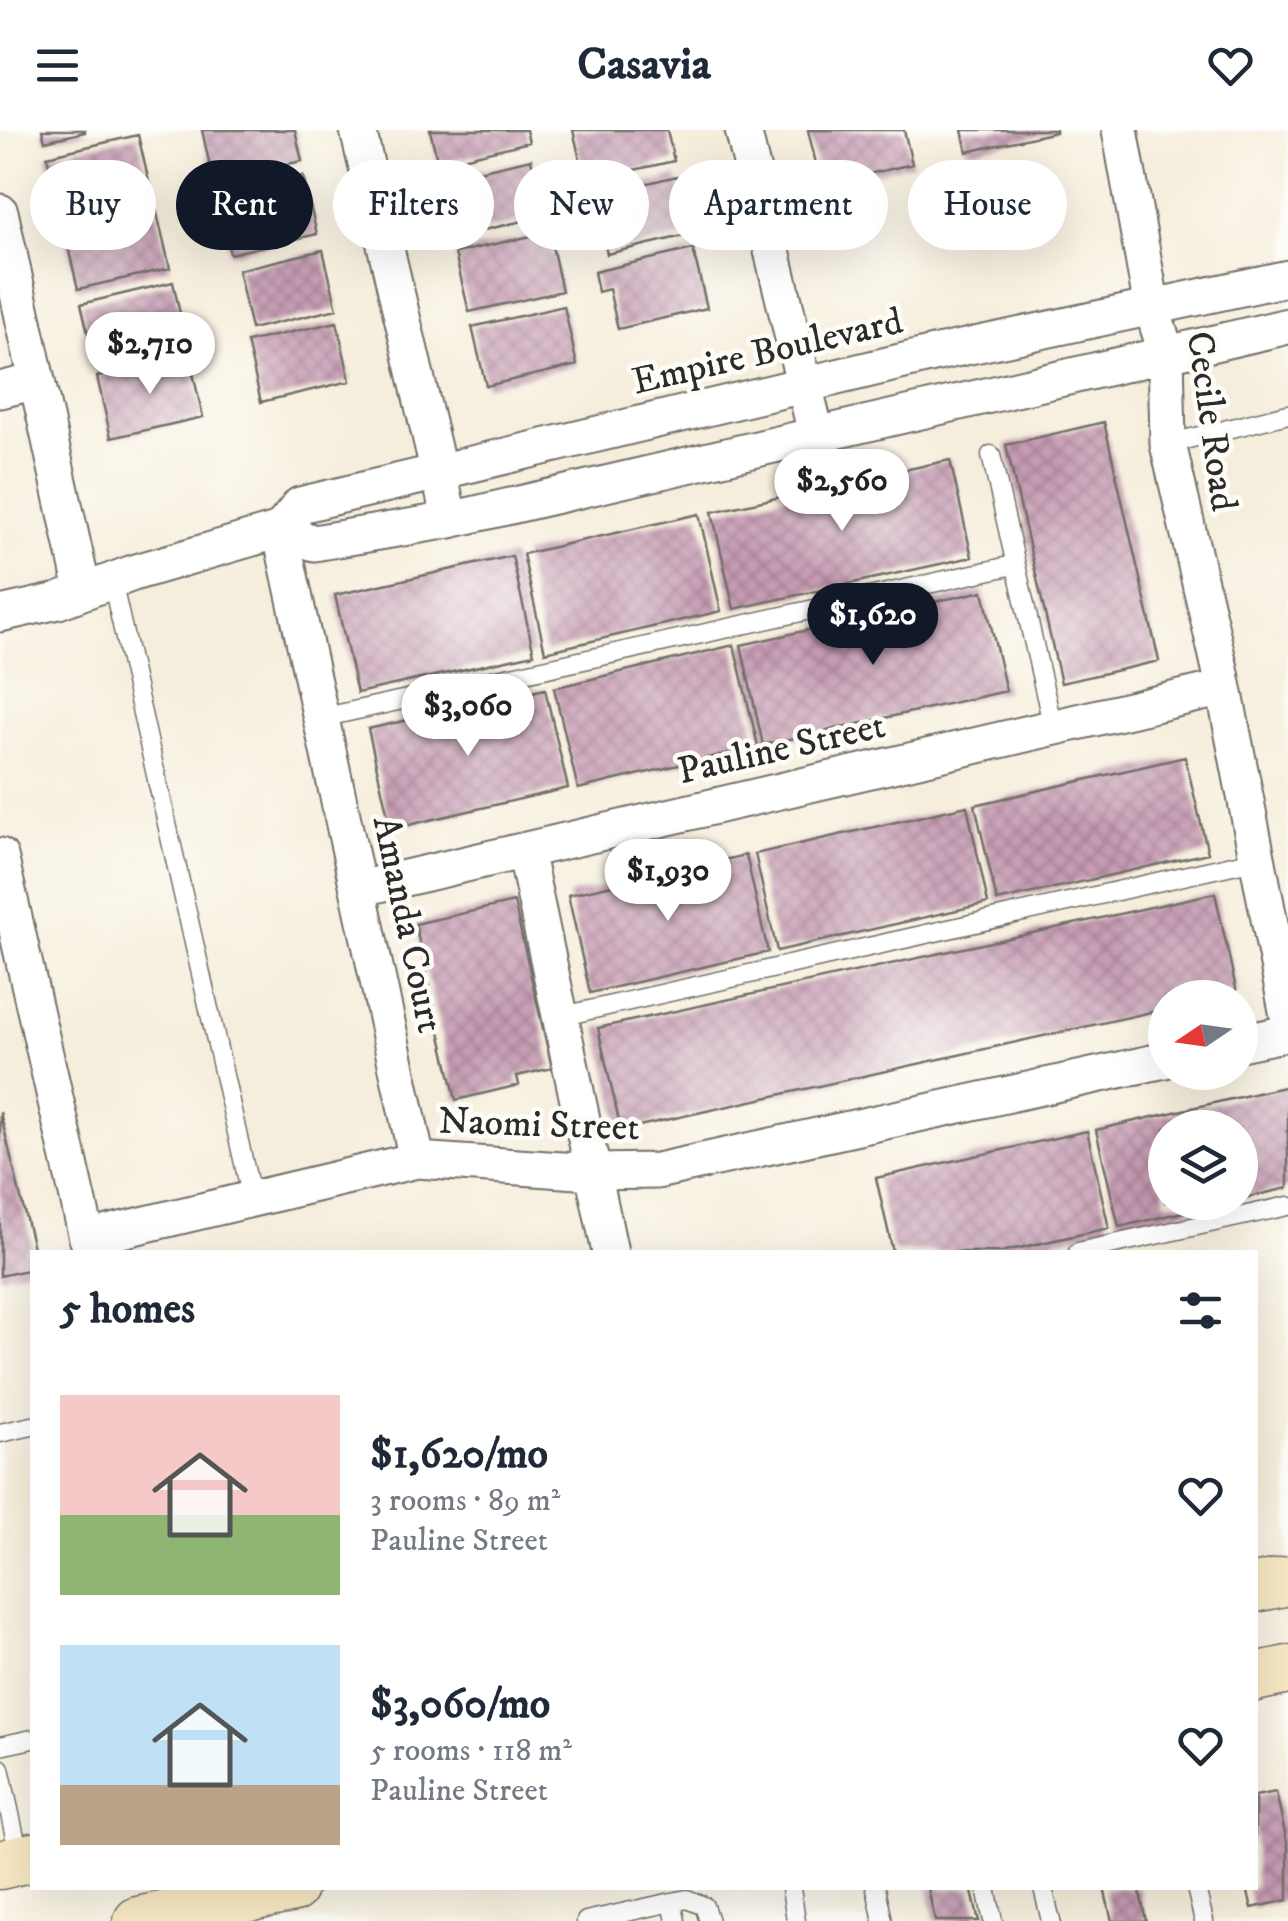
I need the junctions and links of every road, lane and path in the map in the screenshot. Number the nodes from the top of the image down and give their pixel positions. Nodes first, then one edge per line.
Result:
1 (358, 130) edge
2 (743, 130) edge
3 (1120, 130) edge
4 (0, 212) edge
5 (1288, 278) edge
6 (1152, 308) junction
7 (1288, 326) edge
8 (1166, 352) junction
9 (37, 381) junction
10 (806, 385) junction
11 (0, 390) edge
12 (1288, 414) edge
13 (817, 438) junction
14 (1168, 444) junction
15 (991, 455) dead end
16 (438, 469) junction
17 (450, 520) junction
18 (280, 530) junction
19 (1014, 565) junction
20 (97, 586) junction
21 (0, 614) edge
22 (1224, 688) junction
23 (321, 718) junction
24 (1053, 728) junction
25 (525, 850) junction
26 (0, 856) edge
27 (1259, 859) junction
28 (358, 889) junction
29 (563, 1016) junction
30 (1288, 1016) edge
31 (1288, 1033) edge
32 (1258, 1040) edge
33 (1148, 1064) edge
34 (416, 1160) junction
35 (592, 1172) junction
36 (252, 1199) junction
37 (1288, 1206) edge
38 (610, 1250) edge
39 (1087, 1250) edge
40 (30, 1426) edge
41 (0, 1433) edge
42 (1288, 1581) edge
43 (1258, 1587) edge
44 (30, 1738) edge
45 (0, 1746) edge
46 (0, 1768) edge
47 (18, 1861) edge
48 (287, 1890) edge
49 (790, 1890) edge
50 (876, 1890) edge
51 (986, 1890) edge
52 (1043, 1890) edge
53 (1196, 1890) edge
54 (227, 1911) edge
55 (636, 1914) edge
56 (138, 1921) edge
57 (586, 1921) edge
58 (676, 1921) edge
59 (709, 1921) edge
60 (796, 1921) edge
61 (882, 1921) edge
62 (993, 1921) edge
63 (1051, 1921) edge
64 (1204, 1921) edge

1 - 16 street
2 - 10 street
3 - 6 street, Cecile Road
4 - 9 street
5 - 6 street, Empire Boulevard
6 - 8 street, Cecile Road
6 - 10 street, Empire Boulevard
7 - 8 street, Empire Boulevard
8 - 13 street, Empire Boulevard
8 - 14 street, Cecile Road
9 - 11 street
9 - 20 street
10 - 13 street
10 - 16 street, Empire Boulevard
12 - 14 lane
13 - 17 street, Empire Boulevard
14 - 22 street, Cecile Road
15 - 19 lane
16 - 17 street
16 - 18 street, Empire Boulevard
17 - 18 street, Empire Boulevard
18 - 20 street, Empire Boulevard
18 - 23 street, Amanda Court
19 - 23 lane
19 - 24 lane
20 - 21 street, Empire Boulevard
20 - 36 lane
22 - 24 street, Pauline Street
22 - 27 street, Cecile Road
23 - 28 street, Amanda Court
24 - 25 street, Pauline Street
25 - 28 street, Pauline Street
25 - 29 street
26 - 36 street, Naomi Street
27 - 29 lane
27 - 30 street, Cecile Road
28 - 34 street, Amanda Court
29 - 35 street
31 - 32 street
33 - 35 street, Naomi Street
34 - 35 street, Naomi Street
34 - 36 street, Naomi Street
35 - 38 street
37 - 39 lane
40 - 41 lane
42 - 43 main road
44 - 45 lane
46 - 47 lane
48 - 54 main road
49 - 60 lane
50 - 61 lane
51 - 62 lane
52 - 63 lane
53 - 64 lane
54 - 56 main road
55 - 57 lane
55 - 58 lane
55 - 59 lane

